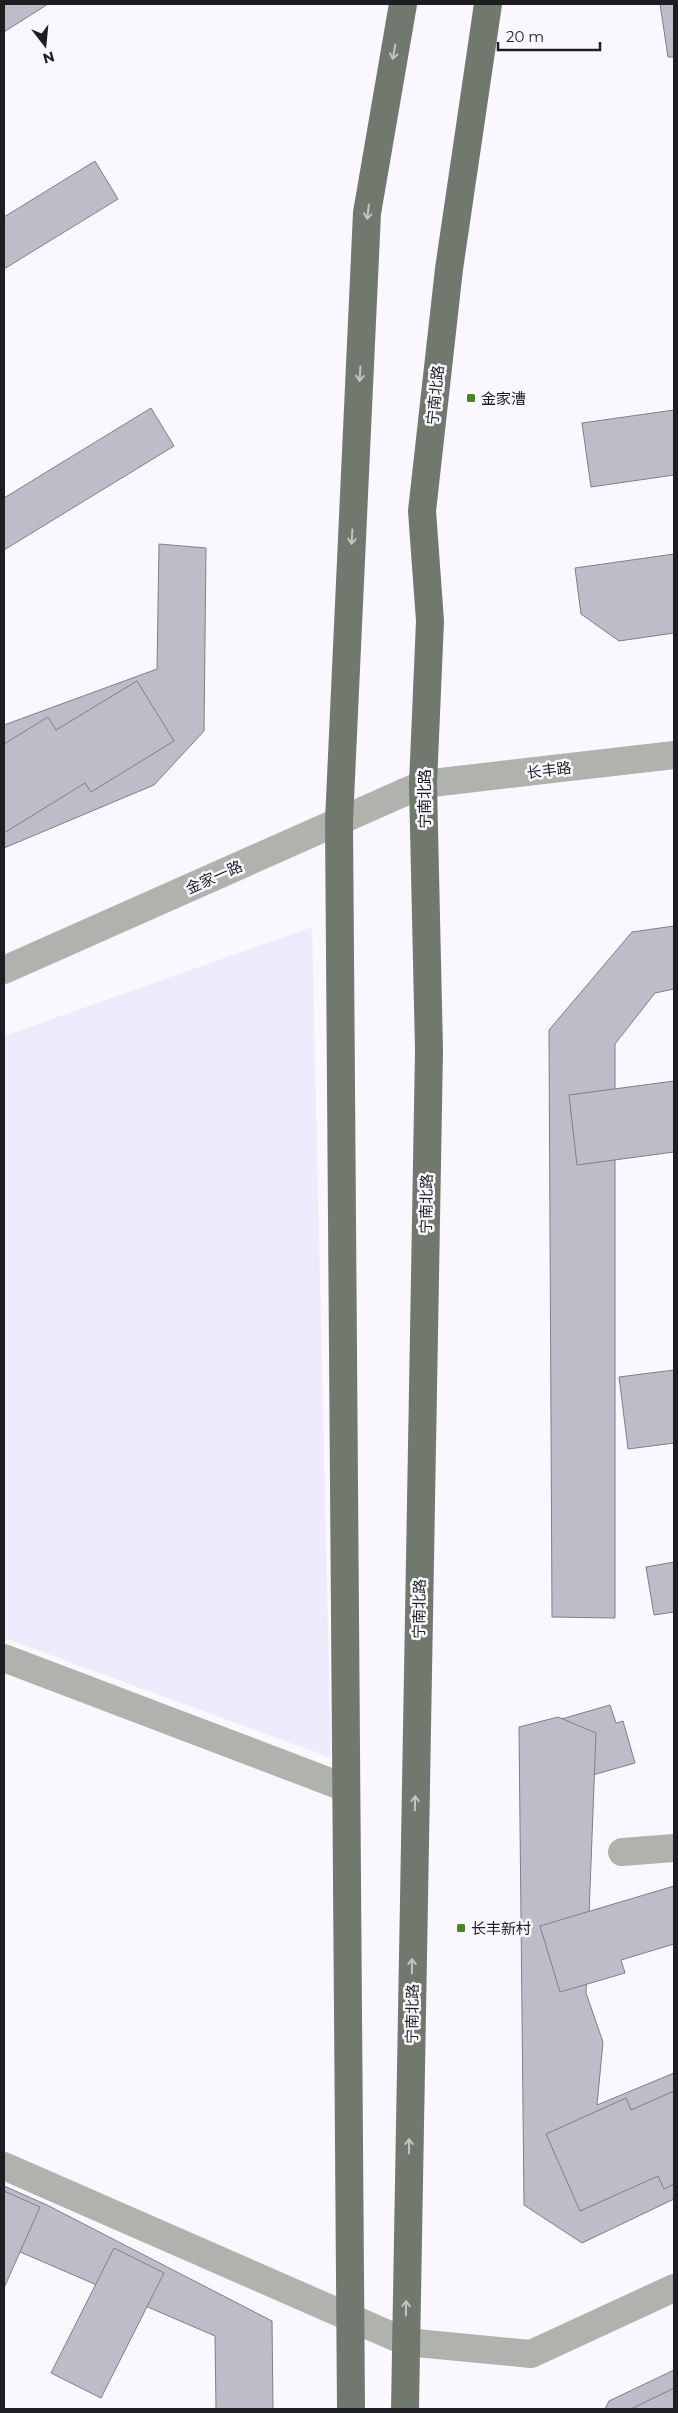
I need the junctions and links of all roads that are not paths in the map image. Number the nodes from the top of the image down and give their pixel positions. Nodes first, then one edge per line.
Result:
1 (402, 4) edge
2 (490, 6) edge
3 (674, 755) edge
4 (424, 784) junction
5 (339, 821) junction
6 (4, 970) edge
7 (4, 1658) edge
8 (346, 1788) junction
9 (674, 1848) edge
10 (622, 1852) dead end
11 (4, 2166) edge
12 (674, 2288) edge
13 (350, 2318) junction
14 (406, 2342) junction
15 (351, 2409) edge
16 (405, 2409) edge

1 -> 5 main road
2 - 4 main road, 宁南北路
3 - 4 street, 长丰路
4 - 5 street, 金家一路
14 -> 4 main road, 宁南北路
5 - 6 street, 金家一路
5 - 8 main road
7 - 8 street
8 - 13 main road
9 - 10 street
11 - 13 street
12 - 14 street
13 - 14 street
13 - 15 main road
14 - 16 main road, 宁南北路

